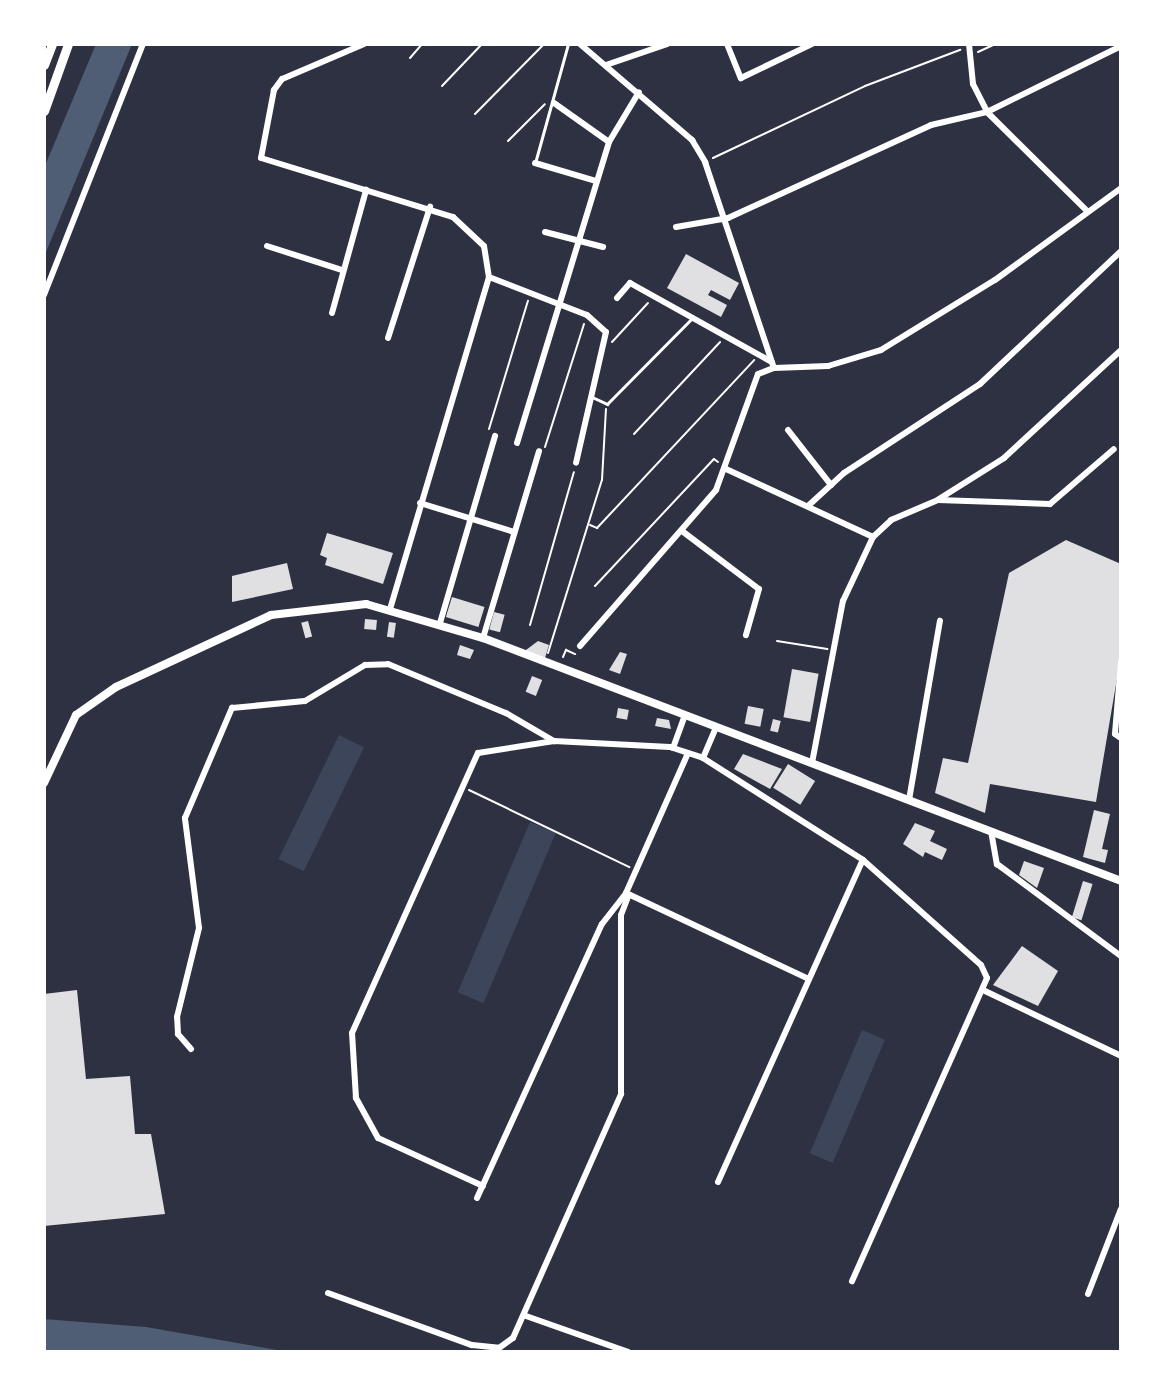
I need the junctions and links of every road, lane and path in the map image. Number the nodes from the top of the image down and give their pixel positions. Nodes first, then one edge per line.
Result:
1 (52, 44) edge
2 (68, 44) edge
3 (143, 44) edge
4 (364, 44) edge
5 (422, 44) edge
6 (482, 44) edge
7 (544, 44) edge
8 (568, 44) edge
9 (580, 44) edge
10 (667, 44) edge
11 (727, 44) edge
12 (812, 44) edge
13 (995, 44) edge
14 (1103, 44) edge
15 (969, 45) edge
16 (1121, 46) edge
17 (1107, 53) junction
18 (969, 56) junction
19 (410, 58) dead end
20 (44, 65) edge
21 (606, 65) junction
22 (442, 86) dead end
23 (557, 91) junction
24 (639, 92) junction
25 (554, 103) junction
26 (44, 111) edge
27 (987, 112) junction
28 (475, 114) dead end
29 (508, 141) dead end
30 (609, 142) junction
31 (705, 162) junction
32 (535, 163) joint
33 (596, 181) junction
34 (1121, 188) edge
35 (366, 190) junction
36 (430, 207) junction
37 (1087, 211) junction
38 (728, 218) junction
39 (676, 227) dead end
40 (545, 232) dead end
41 (578, 240) junction
42 (267, 246) dead end
43 (603, 247) dead end
44 (1121, 251) edge
45 (342, 270) junction
46 (489, 277) junction
47 (530, 293) junction
48 (44, 295) edge
49 (654, 297) junction
50 (617, 298) dead end
51 (559, 304) junction
52 (332, 313) dead end
53 (587, 315) junction
54 (691, 319) junction
55 (388, 338) dead end
56 (724, 338) junction
57 (606, 349) junction
58 (1121, 350) edge
59 (757, 356) junction
60 (773, 365) junction
61 (592, 397) junction
62 (607, 404) junction
63 (788, 430) dead end
64 (634, 434) dead end
65 (492, 435) joint
66 (517, 443) dead end
67 (1114, 449) dead end
68 (541, 452) joint
69 (576, 463) joint
70 (726, 469) junction
71 (831, 485) junction
72 (938, 500) junction
73 (420, 503) junction
74 (808, 506) junction
75 (471, 519) junction
76 (589, 525) junction
77 (682, 531) junction
78 (514, 532) junction
79 (873, 537) junction
80 (595, 586) dead end
81 (390, 609) junction
82 (940, 621) dead end
83 (440, 623) junction
84 (530, 625) dead end
85 (746, 635) dead end
86 (483, 638) junction
87 (777, 641) dead end
88 (580, 646) dead end
89 (832, 649) junction
90 (545, 662) junction
91 (1121, 662) edge
92 (685, 715) junction
93 (716, 727) junction
94 (1121, 738) edge
95 (554, 741) junction
96 (673, 748) junction
97 (688, 753) junction
98 (703, 758) junction
99 (812, 763) junction
100 (44, 783) edge
101 (461, 786) junction
102 (909, 800) junction
103 (991, 831) junction
104 (863, 860) junction
105 (636, 870) junction
106 (1121, 881) edge
107 (628, 893) junction
108 (1121, 956) edge
109 (807, 978) junction
110 (985, 991) junction
111 (191, 1049) dead end
112 (1121, 1056) edge
113 (718, 1182) dead end
114 (483, 1186) junction
115 (477, 1198) dead end
116 (1121, 1209) edge
117 (852, 1281) dead end
118 (328, 1293) dead end
119 (1088, 1294) dead end
120 (526, 1316) junction
121 (628, 1352) edge

1 - 20 main road
2 - 26 main road
3 - 48 street
4 - 35 street
5 - 19 path
6 - 22 path
7 - 28 path
8 - 23 lane
9 - 21 street
10 - 21 street
11 - 12 street
13 - 18 path
14 - 17 lane
15 - 18 street
15 - 31 path
16 - 17 street
17 - 27 street
18 - 27 street
21 - 24 street
23 - 25 lane
23 - 29 path
24 - 30 street
24 - 31 street
25 - 30 street
25 - 32 lane
27 - 37 street
27 - 38 street
30 - 33 street
31 - 38 street
32 - 33 street
33 - 41 street
34 - 37 street
35 - 36 street
35 - 45 street
36 - 46 street
36 - 55 street
37 - 60 street
38 - 39 street
38 - 60 street
40 - 41 street
41 - 43 street
41 - 51 street
42 - 45 street
44 - 71 street
45 - 52 street
46 - 47 street
46 - 73 street
47 - 51 street
47 - 65 path
49 - 50 street
49 - 54 street
49 - 57 path
51 - 53 street
51 - 66 street
53 - 57 street
53 - 68 path
54 - 56 street
54 - 62 lane
56 - 59 street
56 - 64 path
57 - 61 street
58 - 72 street
59 - 60 street
59 - 76 path
60 - 70 street
61 - 62 lane
61 - 69 street
62 - 76 path
63 - 71 street
65 - 75 street
67 - 72 street
68 - 78 street
69 - 84 path
70 - 74 street
70 - 77 street
70 - 80 path
71 - 74 street
72 - 79 street
73 - 75 street
73 - 81 street
74 - 79 street
75 - 78 street
75 - 83 street
76 - 90 path
77 - 85 street
77 - 88 street
78 - 86 street
79 - 89 street
81 - 83 main road
81 - 100 main road
82 - 102 street
83 - 86 main road
86 - 90 main road
87 - 89 path
89 - 99 street
90 - 92 main road
91 - 94 street
92 - 93 main road
92 - 96 street
93 - 98 street
93 - 99 main road
95 - 96 street
95 - 101 street
95 - 111 street
96 - 97 street
97 - 98 street
97 - 105 street
98 - 104 street
99 - 102 main road
101 - 105 path
101 - 114 street
102 - 103 main road
103 - 106 main road
103 - 108 street
104 - 109 street
104 - 110 street
105 - 107 street
107 - 109 street
107 - 114 street
107 - 120 street
109 - 113 street
110 - 112 street
110 - 117 street
114 - 115 street
116 - 119 street
118 - 120 street
120 - 121 street

